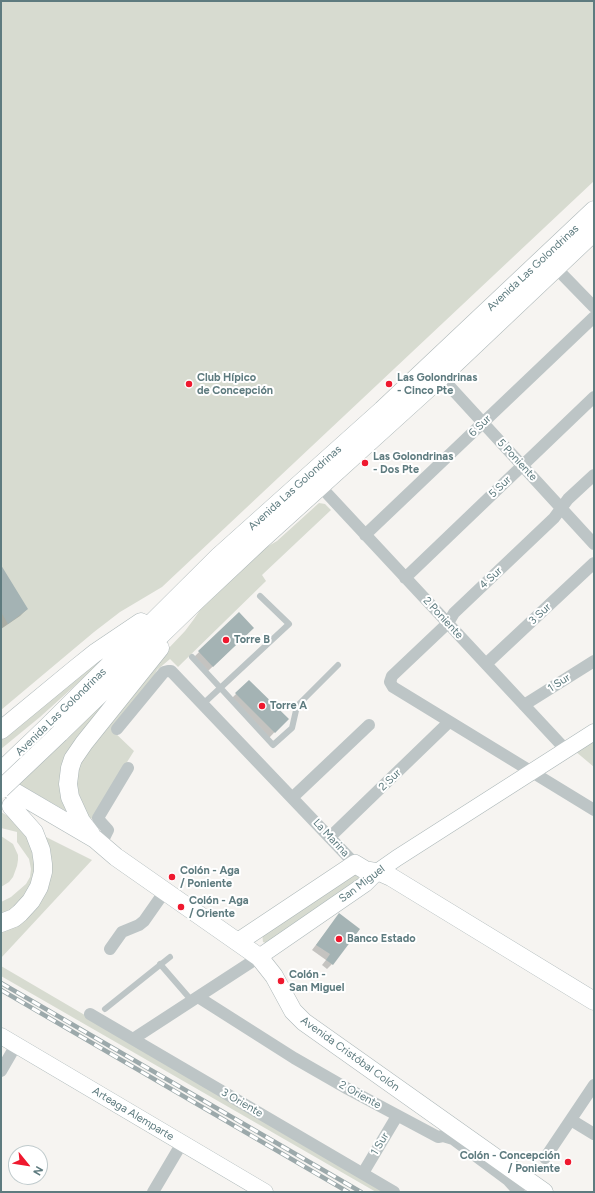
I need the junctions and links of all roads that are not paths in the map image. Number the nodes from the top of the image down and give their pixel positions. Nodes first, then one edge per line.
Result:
1 (594, 210) edge
2 (594, 232) edge
3 (556, 268) junction
4 (594, 307) edge
5 (594, 317) edge
6 (441, 355) junction
7 (441, 377) junction
8 (594, 397) edge
9 (383, 420) junction
10 (483, 423) junction
11 (522, 466) junction
12 (594, 475) edge
13 (321, 487) junction
14 (561, 508) junction
15 (365, 535) junction
16 (594, 544) edge
17 (594, 563) edge
18 (405, 578) junction
19 (260, 596) dead end
20 (195, 602) junction
21 (169, 605) junction
22 (448, 624) junction
23 (192, 657) dead end
24 (594, 661) edge
25 (486, 664) junction
26 (338, 665) dead end
27 (220, 688) junction
28 (203, 704) junction
29 (524, 705) junction
30 (449, 722) junction
31 (369, 725) dead end
32 (117, 729) dead end
33 (1, 730) edge
34 (54, 730) junction
35 (594, 732) edge
36 (566, 750) junction
37 (128, 768) dead end
38 (1, 771) edge
39 (531, 772) junction
40 (1, 784) edge
41 (1, 789) edge
42 (292, 797) junction
43 (6, 803) edge
44 (37, 805) junction
45 (594, 810) edge
46 (330, 837) junction
47 (98, 841) junction
48 (355, 864) junction
49 (377, 872) junction
50 (165, 891) junction
51 (1, 923) edge
52 (238, 942) junction
53 (110, 948) dead end
54 (170, 957) dead end
55 (259, 957) junction
56 (160, 964) junction
57 (195, 999) junction
58 (594, 1001) edge
59 (105, 1009) dead end
60 (90, 1014) dead end
61 (1, 1036) edge
62 (133, 1040) junction
63 (16, 1045) junction
64 (1, 1071) edge
65 (594, 1085) edge
66 (397, 1116) junction
67 (571, 1120) junction
68 (594, 1134) edge
69 (182, 1143) junction
70 (545, 1158) dead end
71 (363, 1173) junction
72 (153, 1192) edge
73 (265, 1192) edge
74 (394, 1192) edge
75 (519, 1192) edge
76 (544, 1192) edge

1 - 6 main road, Avenida Las Golondrinas
2 - 3 main road, Avenida Las Golondrinas
3 - 4 street
3 - 7 main road, Avenida Las Golondrinas
5 - 10 street, 6 Sur
6 - 7 main road
6 - 9 main road, Avenida Las Golondrinas
7 - 9 main road, Avenida Las Golondrinas
7 - 10 street, 5 Poniente
8 - 11 street, 5 Sur
9 - 13 main road, Avenida Las Golondrinas
9 - 21 main road, Avenida Las Golondrinas
10 - 11 street, 5 Poniente
10 - 15 street, 6 Sur
11 - 14 street, 5 Poniente
11 - 18 street, 5 Sur
12 - 14 street, 4 Sur
13 - 15 street, 2 Poniente
13 - 20 main road, Avenida Las Golondrinas
14 - 16 street, 5 Poniente
14 - 22 street, 4 Sur
15 - 18 street, 2 Poniente
17 - 25 street, 3 Sur
18 - 22 street, 2 Poniente
19 - 27 lane
20 - 34 main road, Avenida Las Golondrinas
20 - 47 main road
21 - 33 main road
21 - 34 main road, Avenida Las Golondrinas
22 - 25 street, 2 Poniente
22 - 30 street, 4 Sur
23 - 27 lane
24 - 29 street, 1 Sur
25 - 29 street, 2 Poniente
26 - 27 lane
27 - 28 lane
28 - 32 street, La Marina
28 - 42 street, La Marina
29 - 36 street, 2 Poniente
30 - 39 street
30 - 46 street, 2 Sur
31 - 42 street
34 - 38 main road, Avenida Las Golondrinas
34 - 41 main road, Avenida Las Golondrinas, bridge
35 - 36 street, San Miguel
36 - 39 street, San Miguel
37 - 47 street
39 - 45 street
39 - 49 street, San Miguel
40 - 44 main road, Avenida Cristóbal Colón
42 - 46 street, La Marina
43 - 44 main road
43 - 51 main road
44 - 47 main road, Avenida Cristóbal Colón
46 - 48 street, La Marina
47 - 50 main road, Avenida Cristóbal Colón
48 - 49 main road, La Marina
48 - 52 main road, San Miguel
49 - 55 street, San Miguel
49 - 58 main road, La Marina
50 - 52 main road, Avenida Cristóbal Colón
50 - 53 street
52 - 55 main road, Avenida Cristóbal Colón
54 - 56 lane
55 - 57 street, San Miguel
55 - 76 main road, Avenida Cristóbal Colón
56 - 57 lane
56 - 59 lane
57 - 62 street, San Miguel
57 - 66 street, 2 Oriente
60 - 62 street, 3 Oriente
61 - 63 street, Arteaga Alemparte
62 - 71 street, 3 Oriente
63 - 64 street
63 - 69 street, Arteaga Alemparte
65 - 67 street
66 - 71 street, 1 Sur
66 - 75 street, 2 Oriente
67 - 68 street
67 - 70 street
69 - 72 street
69 - 73 street, Arteaga Alemparte
71 - 74 street, 3 Oriente

